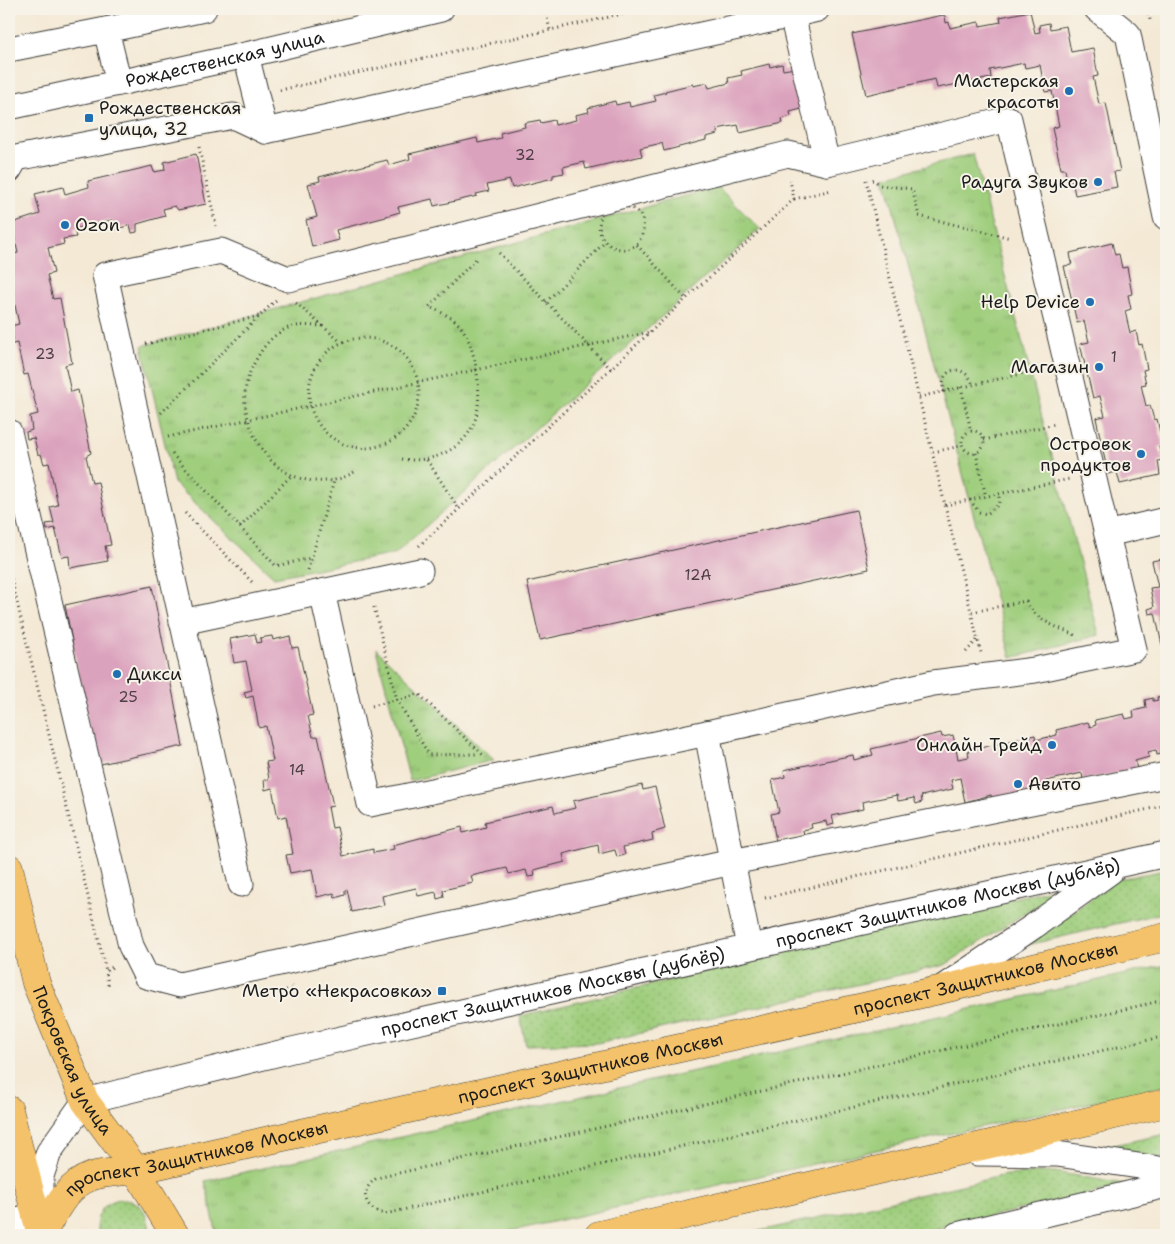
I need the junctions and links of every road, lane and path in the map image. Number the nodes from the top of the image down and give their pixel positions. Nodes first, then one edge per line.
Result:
1 (204, 9) edge
2 (441, 9) edge
3 (545, 9) edge
4 (646, 9) edge
5 (817, 9) edge
6 (1098, 9) edge
7 (792, 15) junction
8 (106, 30) junction
9 (550, 30) junction
10 (9, 49) edge
11 (246, 55) junction
12 (119, 84) junction
13 (256, 96) junction
14 (9, 107) edge
15 (194, 124) junction
16 (265, 131) junction
17 (783, 155) junction
18 (860, 155) junction
19 (828, 163) junction
20 (9, 170) edge
21 (866, 181) junction
22 (857, 184) dead end
23 (1163, 187) edge
24 (839, 188) dead end
25 (794, 199) junction
26 (1166, 217) edge
27 (605, 242) junction
28 (1038, 244) junction
29 (637, 245) junction
30 (221, 252) junction
31 (498, 252) dead end
32 (477, 258) dead end
33 (292, 284) junction
34 (686, 299) junction
35 (546, 302) junction
36 (260, 316) junction
37 (323, 326) junction
38 (651, 332) junction
39 (340, 342) junction
40 (589, 345) junction
41 (122, 350) junction
42 (1067, 363) junction
43 (612, 369) junction
44 (476, 370) junction
45 (418, 382) junction
46 (973, 384) junction
47 (961, 387) junction
48 (944, 392) junction
49 (919, 397) junction
50 (311, 405) junction
51 (161, 412) junction
52 (1080, 418) junction
53 (249, 419) junction
54 (163, 420) dead end
55 (165, 429) dead end
56 (971, 431) junction
57 (9, 432) edge
58 (141, 437) junction
59 (167, 437) junction
60 (984, 440) junction
61 (168, 444) dead end
62 (961, 446) junction
63 (170, 451) dead end
64 (933, 452) junction
65 (976, 453) junction
66 (402, 459) dead end
67 (427, 460) junction
68 (356, 471) dead end
69 (1093, 474) junction
70 (291, 476) junction
71 (334, 481) junction
72 (1000, 494) junction
73 (986, 496) junction
74 (969, 500) junction
75 (945, 505) junction
76 (179, 506) dead end
77 (459, 510) junction
78 (1166, 520) edge
79 (240, 527) junction
80 (1107, 534) junction
81 (311, 558) junction
82 (418, 561) joint
83 (9, 569) edge
84 (314, 584) junction
85 (257, 586) dead end
86 (372, 602) dead end
87 (972, 612) junction
88 (182, 622) junction
89 (1117, 652) junction
90 (987, 676) junction
91 (397, 700) junction
92 (349, 712) junction
93 (707, 733) junction
94 (482, 754) junction
95 (505, 776) junction
96 (1166, 776) edge
97 (1166, 804) edge
98 (1166, 854) edge
99 (732, 862) junction
100 (1119, 865) junction
101 (9, 868) edge
102 (241, 884) dead end
103 (740, 904) junction
104 (1166, 937) edge
105 (749, 947) junction
106 (106, 971) dead end
107 (939, 990) junction
108 (1166, 1003) edge
109 (1166, 1036) edge
110 (85, 1101) junction
111 (1166, 1103) edge
112 (9, 1110) edge
113 (952, 1152) junction
114 (136, 1170) junction
115 (1166, 1170) edge
116 (1166, 1184) edge
117 (9, 1222) edge
118 (40, 1230) edge
119 (1166, 1233) edge
120 (175, 1235) edge
121 (599, 1235) edge
122 (957, 1235) edge
123 (1158, 1235) edge

1 - 8 street
2 - 11 street, Рождественская улица
3 - 9 path
4 - 9 path
5 - 7 street
6 - 23 street
7 - 16 street
7 - 19 street
8 - 10 street
8 - 12 street
9 - 13 path
11 - 12 street, Рождественская улица
11 - 13 street
12 - 14 street, Рождественская улица
13 - 16 street
15 - 16 street
15 - 20 street
15 - 30 path
17 - 19 street
17 - 25 path
17 - 33 street
18 - 19 street
18 - 21 path
18 - 28 street
21 - 22 path
21 - 28 path
21 - 49 path
23 - 26 street
24 - 25 path
25 - 34 path
27 - 29 path
27 - 29 path
27 - 35 path
28 - 42 street
29 - 34 path
30 - 33 street
30 - 41 street
31 - 35 path
32 - 44 path
33 - 36 path
33 - 37 path
34 - 38 path
35 - 40 path
36 - 41 path
36 - 51 path
37 - 39 path
37 - 53 path
38 - 40 path
38 - 43 path
39 - 45 path
39 - 50 path
40 - 43 path
40 - 44 path
41 - 58 street
42 - 46 path
42 - 52 street
43 - 77 path
44 - 45 path
44 - 67 path
45 - 50 path
45 - 50 path
46 - 47 path
46 - 48 path
47 - 48 path
47 - 56 path
48 - 49 path
49 - 64 path
50 - 53 path
51 - 54 path
51 - 58 path
52 - 60 path
52 - 69 street
53 - 59 path
53 - 70 path
55 - 59 path
56 - 60 path
56 - 62 path
57 - 99 street
58 - 59 path
58 - 88 street
59 - 61 path
60 - 65 path
62 - 64 path
62 - 65 path
63 - 79 path
64 - 75 path
65 - 73 path
66 - 67 path
67 - 77 path
68 - 71 path
69 - 72 path
69 - 80 street
70 - 71 path
70 - 79 path
71 - 81 path
72 - 73 path
72 - 74 path
73 - 74 path
74 - 75 path
75 - 87 path
76 - 85 path
77 - 82 path
78 - 80 street
79 - 81 path
80 - 89 street
81 - 84 path
82 - 84 street
83 - 106 path
84 - 88 street
84 - 92 street
86 - 91 path
87 - 89 path
87 - 90 path
88 - 102 street
89 - 90 street
90 - 93 street
91 - 92 path
91 - 94 path
91 - 94 path
92 - 95 street
93 - 95 street
93 - 99 street
94 - 95 path
96 - 99 street
97 - 103 path
98 - 100 street, проспект Защитников Москвы (дублёр)
99 - 103 street
100 - 105 street, проспект Защитников Москвы (дублёр)
100 - 107 street
101 - 110 main road, Покровская улица
103 - 105 street
104 - 107 main road, проспект Защитников Москвы
105 - 110 street, проспект Защитников Москвы (дублёр)
107 - 114 main road, проспект Защитников Москвы
108 - 109 path
110 - 114 main road, Покровская улица
110 - 118 street
111 - 113 main road
112 - 118 main road
113 - 115 street
113 - 121 main road
114 - 118 main road, проспект Защитников Москвы
114 - 120 main road, Покровская улица
116 - 122 street
117 - 118 street
119 - 123 path

